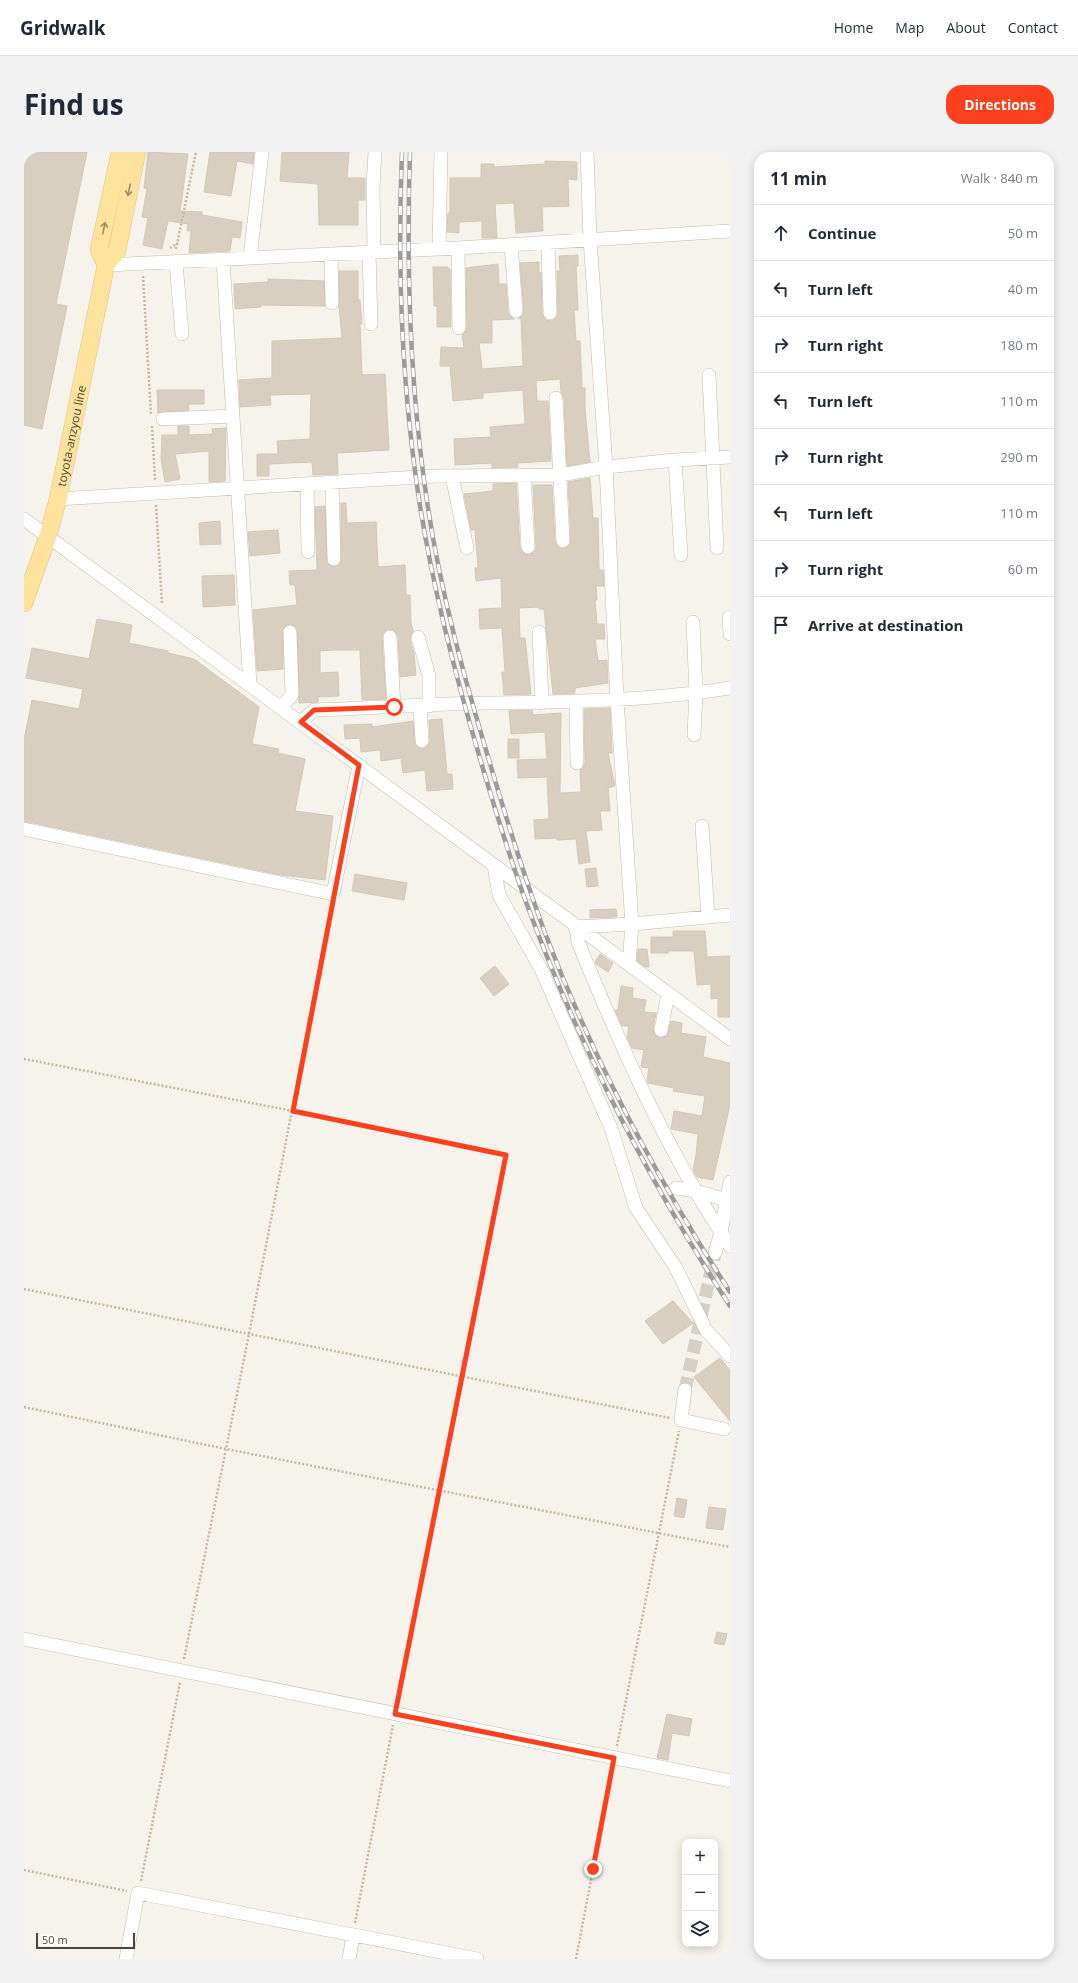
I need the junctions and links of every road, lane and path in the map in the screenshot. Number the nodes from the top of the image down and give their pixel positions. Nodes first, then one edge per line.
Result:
1 (120, 152) edge
2 (137, 152) edge
3 (196, 152) edge
4 (262, 152) edge
5 (375, 152) edge
6 (441, 152) edge
7 (587, 152) edge
8 (730, 231) edge
9 (590, 238) junction
10 (548, 243) junction
11 (511, 245) junction
12 (440, 248) junction
13 (458, 248) junction
14 (371, 252) junction
15 (331, 254) junction
16 (250, 258) junction
17 (223, 260) junction
18 (175, 263) junction
19 (106, 265) junction
20 (332, 303) dead end
21 (516, 310) dead end
22 (550, 313) dead end
23 (371, 324) dead end
24 (459, 328) dead end
25 (182, 334) dead end
26 (709, 375) dead end
27 (556, 398) dead end
28 (233, 416) junction
29 (163, 419) dead end
30 (713, 458) junction
31 (730, 458) edge
32 (675, 460) junction
33 (606, 467) junction
34 (452, 476) junction
35 (524, 476) junction
36 (560, 476) junction
37 (332, 483) junction
38 (307, 484) junction
39 (237, 488) junction
40 (58, 499) junction
41 (24, 518) edge
42 (48, 536) junction
43 (562, 541) dead end
44 (528, 547) dead end
45 (467, 548) dead end
46 (717, 548) dead end
47 (308, 552) dead end
48 (681, 555) dead end
49 (334, 559) dead end
50 (24, 603) edge
51 (729, 617) edge
52 (693, 622) dead end
53 (290, 632) dead end
54 (539, 632) dead end
55 (730, 634) edge
56 (390, 637) dead end
57 (418, 637) dead end
58 (250, 684) junction
59 (730, 688) edge
60 (696, 693) junction
61 (617, 699) junction
62 (576, 701) junction
63 (542, 703) junction
64 (425, 706) junction
65 (281, 707) junction
66 (394, 707) junction
67 (301, 722) junction
68 (694, 735) dead end
69 (422, 741) dead end
70 (577, 763) dead end
71 (359, 765) junction
72 (702, 826) dead end
73 (24, 829) edge
74 (494, 865) junction
75 (333, 894) junction
76 (730, 915) edge
77 (708, 917) junction
78 (632, 924) junction
79 (576, 927) junction
80 (629, 964) junction
81 (668, 994) junction
82 (661, 1030) dead end
83 (724, 1031) edge
84 (730, 1039) edge
85 (24, 1059) edge
86 (293, 1111) junction
87 (730, 1182) edge
88 (676, 1188) dead end
89 (696, 1191) junction
90 (728, 1201) edge
91 (721, 1232) junction
92 (730, 1246) edge
93 (715, 1253) tunnel mouth
94 (24, 1289) edge
95 (249, 1334) junction
96 (730, 1356) edge
97 (462, 1377) junction
98 (685, 1390) tunnel mouth
99 (24, 1407) edge
100 (681, 1420) junction
101 (724, 1429) dead end
102 (226, 1449) junction
103 (440, 1490) junction
104 (659, 1534) junction
105 (730, 1547) edge
106 (24, 1638) edge
107 (182, 1670) junction
108 (395, 1714) junction
109 (614, 1758) junction
110 (730, 1781) edge
111 (24, 1870) edge
112 (138, 1893) junction
113 (353, 1935) junction
114 (422, 1954) edge
115 (460, 1957) edge
116 (126, 1959) edge
117 (348, 1959) edge
118 (477, 1959) edge
119 (576, 1959) edge

19 -> 1 main road
2 -> 19 main road, toyota-anzyou line
3 - 18 path
4 - 16 street
5 - 14 street
6 - 12 street
7 - 9 street
8 - 9 street
9 - 10 street
9 - 33 street
10 - 11 street
10 - 22 street
11 - 13 street
11 - 21 street
12 - 13 street
12 - 14 street
13 - 24 street
14 - 15 street
14 - 23 street
15 - 16 street
15 - 20 street
16 - 17 street
17 - 18 street
17 - 28 street
18 - 19 street
18 - 25 street
19 - 40 main road, toyota-anzyou line
26 - 30 street
27 - 36 street
28 - 29 street
28 - 39 street
30 - 31 street
30 - 32 street
30 - 46 street
32 - 33 street
32 - 48 street
33 - 36 street
33 - 61 street
34 - 35 street
34 - 37 street
34 - 45 street
35 - 36 street
35 - 44 street
36 - 43 street
37 - 38 street
37 - 49 street
38 - 39 street
38 - 47 street
39 - 40 street
39 - 58 street
40 - 42 main road, toyota-anzyou line
41 - 42 street
42 - 50 main road, toyota-anzyou line
42 - 58 street
51 - 55 street
52 - 60 street
53 - 65 street
54 - 63 street
56 - 66 street
57 - 64 street
58 - 65 street
59 - 60 street
60 - 61 street
60 - 68 street
61 - 62 street
61 - 78 street
62 - 63 street
62 - 70 street
63 - 64 street
64 - 66 street
64 - 69 street
65 - 67 street
66 - 67 street
67 - 71 street
71 - 74 street
71 - 75 street
72 - 77 street
73 - 75 street
74 - 79 street
74 - 96 street
75 - 86 path
76 - 77 street
77 - 78 street
78 - 79 street
78 - 80 street
79 - 80 street
79 - 89 street
80 - 81 street
81 - 82 street
81 - 83 street
83 - 84 street
85 - 86 path
86 - 95 path
86 - 97 path
87 - 90 street
88 - 89 street
89 - 90 street
89 - 91 street
90 - 91 street
91 - 92 street
91 - 93 street
94 - 95 path
95 - 97 path
95 - 102 path
97 - 100 path
97 - 103 path
98 - 100 street
99 - 102 path
100 - 101 street
100 - 104 path
102 - 103 path
102 - 107 path
103 - 104 path
103 - 108 path
104 - 105 path
104 - 109 path
106 - 107 street
107 - 108 street
107 - 112 path
108 - 109 street
108 - 113 path
109 - 110 street
109 - 119 path
111 - 112 path
112 - 113 street
112 - 116 street
113 - 114 street
113 - 117 street
114 - 115 street
115 - 118 street

